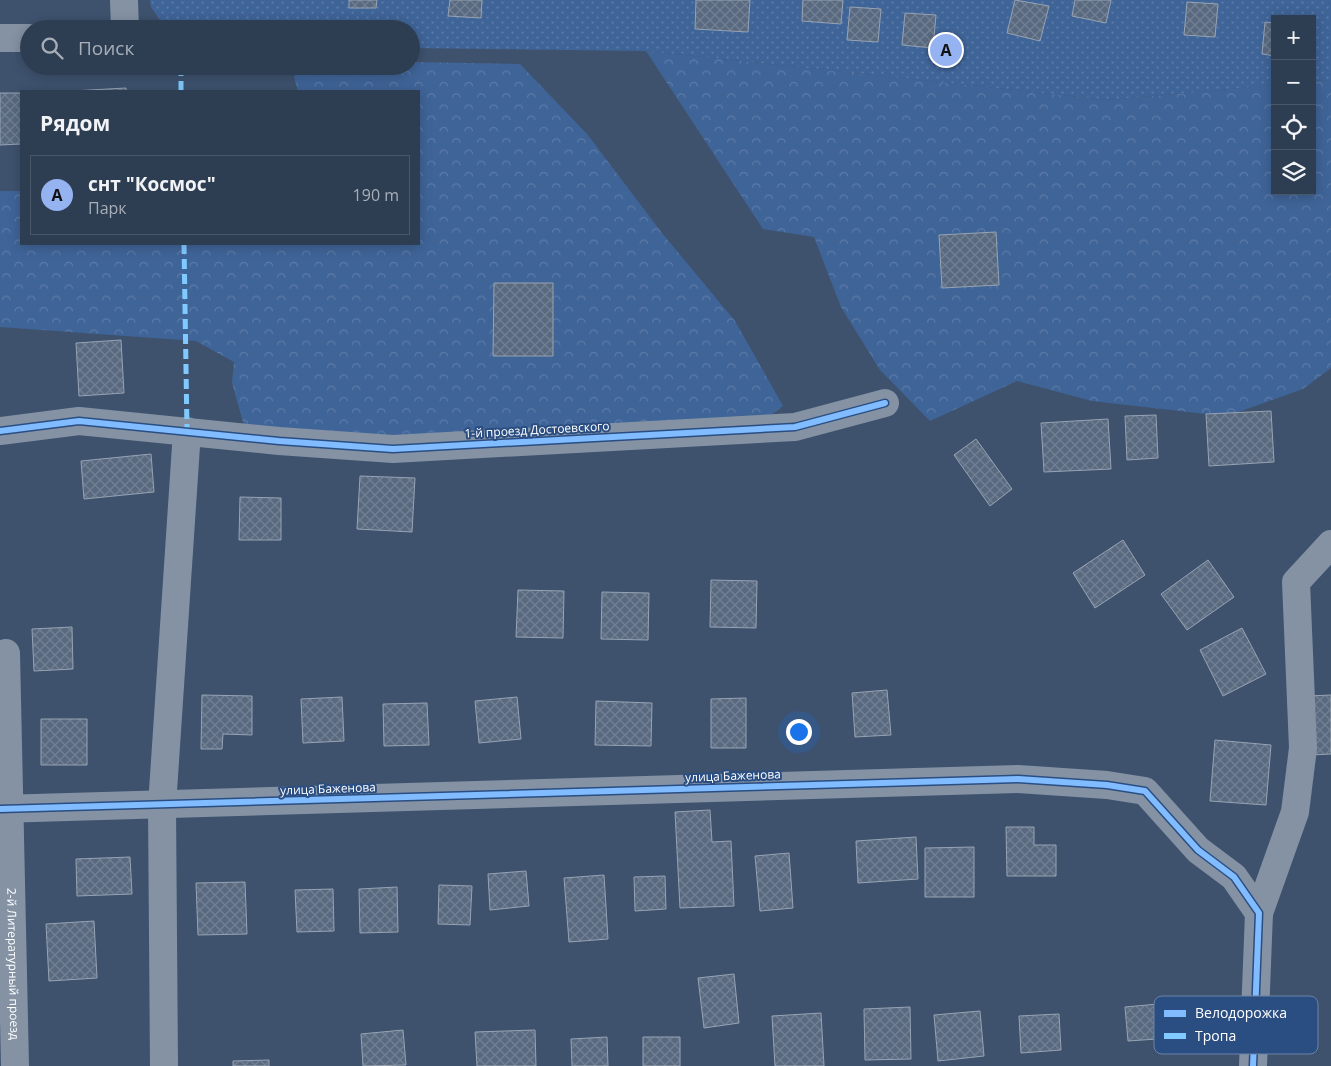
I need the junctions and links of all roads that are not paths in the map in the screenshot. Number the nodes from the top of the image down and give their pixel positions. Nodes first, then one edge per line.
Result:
1 (124, 0) edge
2 (125, 20) edge
3 (0, 38) edge
4 (20, 38) edge
5 (885, 403) dead end
6 (0, 431) edge
7 (187, 431) junction
8 (1331, 544) edge
9 (6, 653) dead end
10 (162, 806) junction
11 (5, 809) edge
12 (1259, 913) junction
13 (1256, 996) edge
14 (15, 1066) edge
15 (164, 1066) edge

1 - 2 street
3 - 4 street
5 - 7 street, 1-й проезд Достоевского
6 - 7 street, 1-й проезд Достоевского
7 - 10 street
8 - 12 street
9 - 11 street, 2-й Литературный проезд
10 - 11 street, улица Баженова
10 - 12 street, улица Баженова
10 - 15 street
11 - 14 street, 2-й Литературный проезд
12 - 13 street

